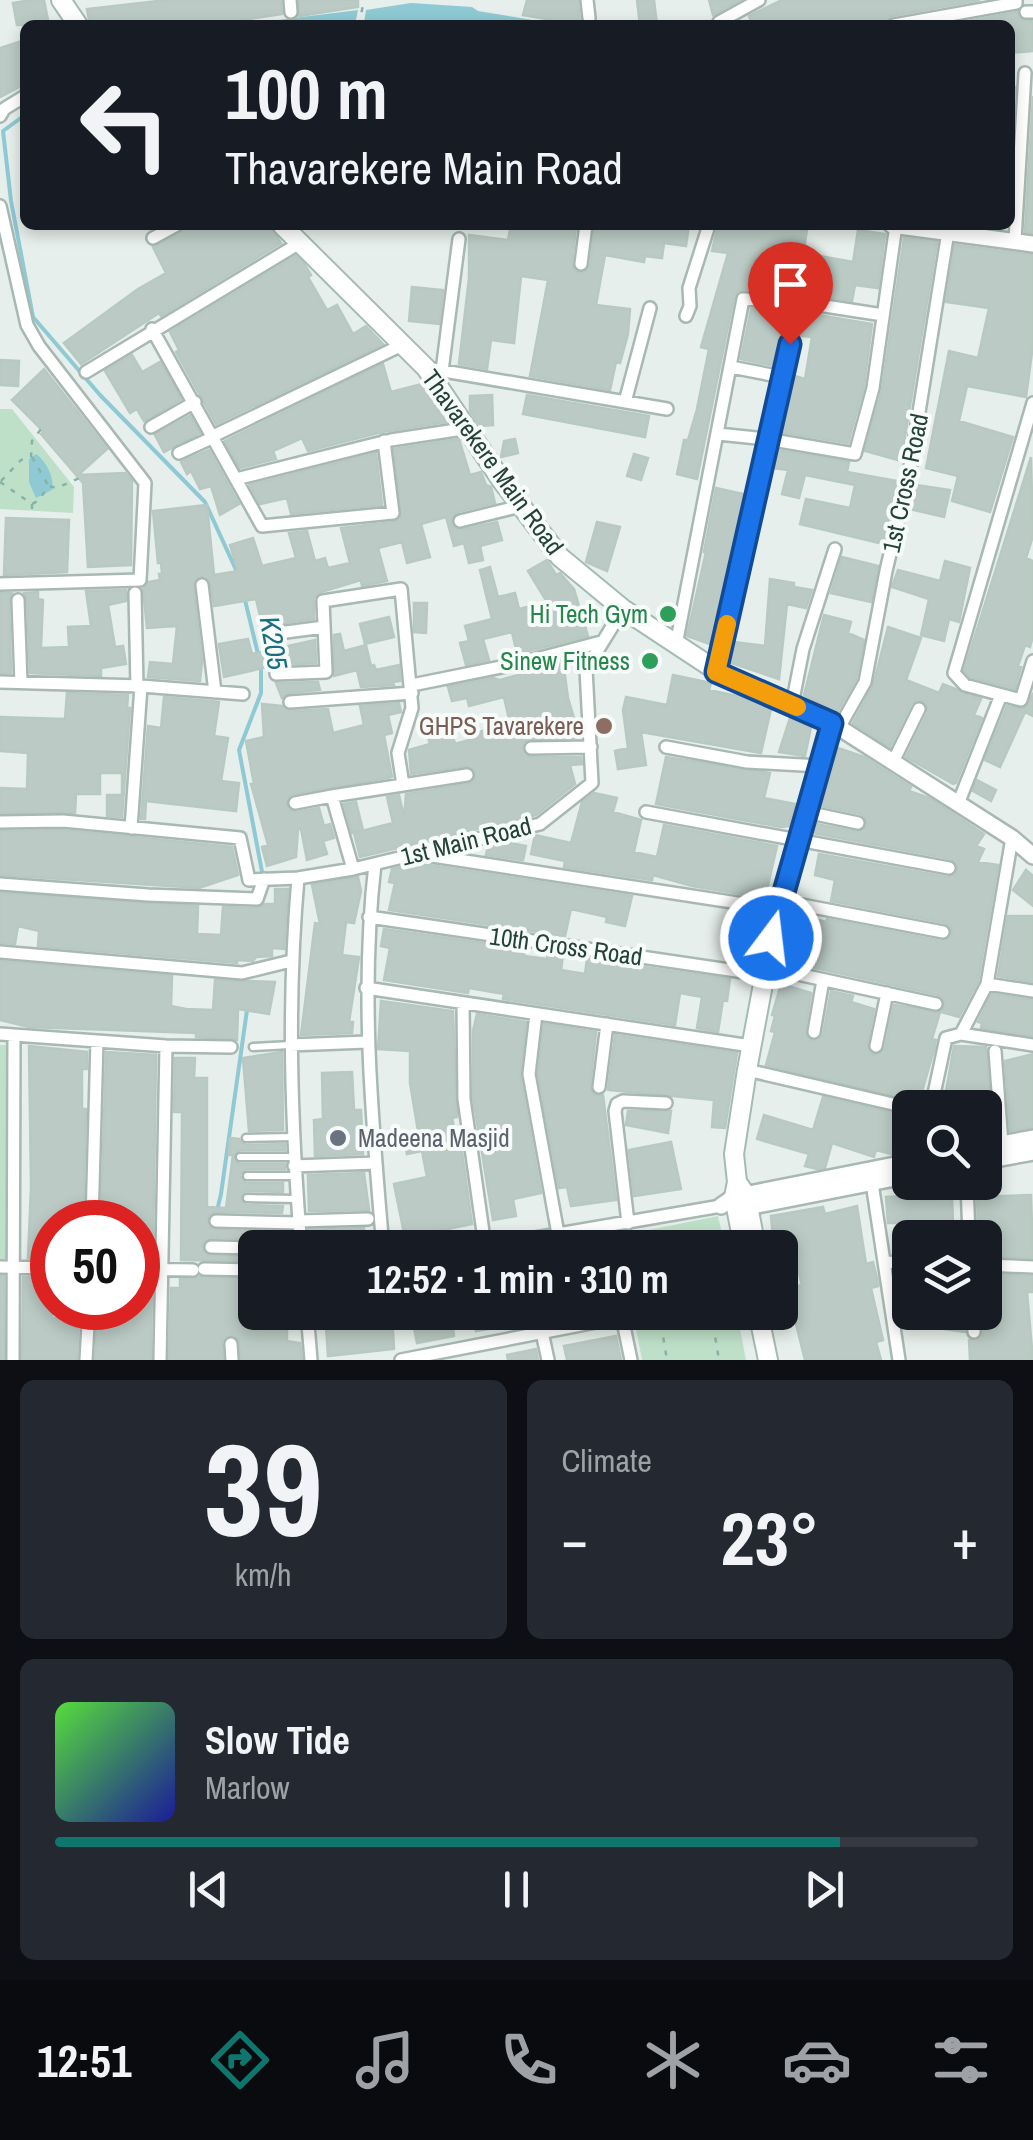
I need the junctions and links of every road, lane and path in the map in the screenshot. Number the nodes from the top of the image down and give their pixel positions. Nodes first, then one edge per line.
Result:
1 (588, 0) edge
2 (760, 0) edge
3 (1016, 0) edge
4 (589, 18) dead end
5 (723, 20) edge
6 (922, 20) edge
7 (1025, 73) dead end
8 (0, 206) edge
9 (168, 230) edge
10 (286, 230) edge
11 (585, 230) edge
12 (707, 230) edge
13 (893, 230) edge
14 (933, 230) edge
15 (948, 232) junction
16 (153, 238) dead end
17 (459, 239) dead end
18 (1015, 240) junction
19 (298, 244) junction
20 (1033, 244) edge
21 (580, 264) dead end
22 (799, 302) junction
23 (650, 308) dead end
24 (883, 315) junction
25 (686, 316) dead end
26 (152, 329) junction
27 (404, 344) junction
28 (731, 366) junction
29 (434, 370) junction
30 (86, 372) dead end
31 (782, 377) junction
32 (195, 402) junction
33 (625, 402) junction
34 (1033, 403) edge
35 (667, 410) dead end
36 (44, 425) dead end
37 (151, 427) dead end
38 (468, 428) junction
39 (718, 434) junction
40 (213, 436) junction
41 (767, 439) junction
42 (384, 442) junction
43 (179, 453) dead end
44 (32, 457) junction
45 (84, 476) dead end
46 (236, 479) junction
47 (0, 482) edge
48 (49, 486) junction
49 (32, 504) junction
50 (521, 506) junction
51 (32, 518) dead end
52 (460, 522) dead end
53 (835, 549) dead end
54 (0, 584) edge
55 (202, 584) dead end
56 (134, 593) dead end
57 (18, 600) dead end
58 (623, 609) junction
59 (324, 628) junction
60 (271, 634) dead end
61 (602, 642) junction
62 (676, 645) junction
63 (1033, 662) edge
64 (716, 672) junction
65 (276, 674) dead end
66 (0, 682) edge
67 (21, 683) junction
68 (139, 686) junction
69 (412, 689) junction
70 (214, 692) junction
71 (243, 694) dead end
72 (1001, 695) junction
73 (290, 702) dead end
74 (792, 705) junction
75 (919, 709) dead end
76 (835, 726) junction
77 (591, 747) junction
78 (666, 747) dead end
79 (531, 748) dead end
80 (893, 762) junction
81 (820, 766) junction
82 (466, 774) dead end
83 (403, 785) junction
84 (332, 796) junction
85 (294, 803) dead end
86 (958, 804) junction
87 (646, 812) dead end
88 (806, 812) junction
89 (0, 822) edge
90 (858, 823) dead end
91 (131, 828) junction
92 (1012, 838) junction
93 (798, 841) junction
94 (416, 854) junction
95 (1033, 856) edge
96 (375, 864) junction
97 (950, 868) dead end
98 (352, 869) junction
99 (298, 878) junction
100 (264, 879) junction
101 (0, 884) edge
102 (779, 905) junction
103 (369, 917) junction
104 (943, 932) dead end
105 (0, 952) edge
106 (291, 960) junction
107 (764, 971) junction
108 (823, 980) junction
109 (987, 984) junction
110 (366, 988) junction
111 (1033, 991) edge
112 (887, 993) junction
113 (463, 1003) junction
114 (936, 1004) dead end
115 (536, 1014) junction
116 (606, 1024) junction
117 (814, 1032) dead end
118 (0, 1034) edge
119 (961, 1034) junction
120 (14, 1035) junction
121 (97, 1041) junction
122 (367, 1042) junction
123 (290, 1045) junction
124 (1033, 1045) edge
125 (166, 1046) junction
126 (231, 1046) dead end
127 (751, 1046) junction
128 (876, 1046) dead end
129 (252, 1047) dead end
130 (994, 1051) dead end
131 (747, 1070) junction
132 (599, 1087) dead end
133 (935, 1090) edge
134 (997, 1090) edge
135 (666, 1104) dead end
136 (892, 1104) edge
137 (292, 1137) junction
138 (246, 1138) dead end
139 (1033, 1138) edge
140 (1002, 1144) edge
141 (1033, 1152) edge
142 (240, 1157) dead end
143 (1002, 1158) edge
144 (376, 1163) junction
145 (892, 1166) edge
146 (294, 1167) junction
147 (247, 1176) dead end
148 (892, 1179) edge
149 (872, 1183) junction
150 (247, 1198) dead end
151 (297, 1199) junction
152 (737, 1199) junction
153 (93, 1200) edge
154 (368, 1219) dead end
155 (644, 1220) junction
156 (216, 1221) dead end
157 (299, 1222) junction
158 (628, 1223) junction
159 (604, 1227) junction
160 (300, 1230) edge
161 (382, 1230) edge
162 (479, 1230) edge
163 (557, 1230) edge
164 (584, 1230) edge
165 (605, 1230) edge
166 (645, 1230) edge
167 (741, 1230) edge
168 (749, 1230) edge
169 (211, 1247) dead end
170 (238, 1248) edge
171 (884, 1262) junction
172 (892, 1262) edge
173 (1002, 1266) edge
174 (6, 1267) edge
175 (1033, 1268) edge
176 (162, 1269) junction
177 (238, 1270) edge
178 (88, 1330) edge
179 (308, 1330) edge
180 (551, 1330) edge
181 (625, 1330) edge
182 (662, 1330) edge
183 (714, 1330) edge
184 (762, 1330) edge
185 (774, 1330) edge
186 (542, 1332) junction
187 (231, 1344) dead end
188 (13, 1360) edge
189 (86, 1360) edge
190 (160, 1360) edge
191 (232, 1360) edge
192 (310, 1360) edge
193 (401, 1360) edge
194 (548, 1360) edge
195 (631, 1360) edge
196 (667, 1360) edge
197 (719, 1360) edge
198 (768, 1360) edge
199 (780, 1360) edge
200 (899, 1360) edge

1 - 4 street
2 - 5 street
3 - 6 street
7 - 18 street
8 - 54 street
9 - 16 street
10 - 19 main road, Thavarekere Main Road
11 - 21 street
12 - 25 street
13 - 24 street
14 - 15 street
15 - 18 street
15 - 76 street, 1st Cross Road
17 - 29 street
18 - 20 street
19 - 26 street
19 - 27 main road, Thavarekere Main Road
22 - 24 street
22 - 28 street
22 - 31 street
23 - 33 street
24 - 41 street
26 - 30 street
26 - 32 street
27 - 29 main road, Thavarekere Main Road
27 - 40 street
28 - 31 street
28 - 39 street
29 - 33 street
29 - 38 main road, Thavarekere Main Road
31 - 41 street
32 - 37 street
32 - 40 street
33 - 35 street
34 - 72 street
36 - 44 path
38 - 42 street
38 - 50 main road, Thavarekere Main Road
39 - 41 street
39 - 62 street
40 - 43 street
40 - 46 street
41 - 64 street
42 - 46 street
42 - 46 street
44 - 47 path
44 - 48 path
45 - 48 path
47 - 49 path
48 - 49 path
49 - 51 path
50 - 52 street
50 - 58 main road, Thavarekere Main Road
53 - 74 street
55 - 70 street
56 - 68 street
57 - 67 street
58 - 61 street, 1st Main Road
58 - 62 main road, Thavarekere Main Road
59 - 60 street
59 - 65 street
59 - 69 street
61 - 69 street
61 - 77 street, 1st Main Road
62 - 64 main road, Thavarekere Main Road
63 - 72 street
64 - 74 main road, Thavarekere Main Road
66 - 67 street
67 - 68 street
68 - 70 street
68 - 91 street
69 - 73 street
69 - 83 street
70 - 71 street
72 - 86 street
74 - 76 main road, Thavarekere Main Road
75 - 80 street
76 - 80 street, Thavarekere Main Road
76 - 81 main road
77 - 79 street
77 - 94 street, 1st Main Road
78 - 81 street
80 - 86 street, Thavarekere Main Road
81 - 88 main road
82 - 83 street
83 - 84 street
84 - 85 street
84 - 98 street
86 - 92 street, Thavarekere Main Road
87 - 93 street
88 - 90 street
88 - 93 main road
89 - 91 street
91 - 100 street
92 - 95 street, Thavarekere Main Road
92 - 109 street
93 - 97 street
93 - 102 main road
94 - 96 street, 1st Main Road
94 - 102 street
96 - 98 street, 1st Main Road
96 - 103 street
98 - 99 street, 1st Main Road
99 - 100 street, 1st Main Road
99 - 106 street
100 - 101 street
102 - 104 street
102 - 107 main road
103 - 107 street, 10th Cross Road
103 - 110 street
105 - 106 street
106 - 123 street
107 - 108 street, 10th Cross Road
107 - 127 main road
108 - 112 street, 10th Cross Road
108 - 117 street
109 - 111 street
109 - 119 street
110 - 113 street
110 - 122 street
112 - 114 street, 10th Cross Road
112 - 128 street
113 - 115 street
113 - 162 street
115 - 116 street
115 - 163 street
116 - 127 street
116 - 132 street
118 - 120 street
119 - 124 street
119 - 133 street
120 - 121 street
120 - 174 street
121 - 125 street
121 - 153 street
122 - 123 street
122 - 144 street
123 - 129 lane
123 - 137 street
125 - 126 street
125 - 176 street
127 - 131 main road
130 - 134 street
131 - 136 street
131 - 152 main road
135 - 158 street
137 - 138 lane
137 - 146 street
139 - 140 street
141 - 143 street
142 - 146 lane
144 - 146 street
144 - 161 street
145 - 152 street
146 - 147 lane
146 - 151 street
148 - 149 street
149 - 152 street
149 - 171 street
150 - 151 lane
151 - 157 street
152 - 155 street
152 - 167 main road
152 - 168 main road
154 - 157 street
155 - 158 street
155 - 166 path
156 - 157 street
157 - 160 street
158 - 159 street
159 - 164 street
159 - 165 street
169 - 170 street
171 - 172 street
171 - 200 street
173 - 175 street
174 - 188 street
176 - 177 street
176 - 190 street
178 - 189 street
179 - 192 street
180 - 186 street
181 - 195 street
182 - 196 path
183 - 197 path
184 - 198 main road
185 - 199 main road
186 - 193 street
186 - 194 street
187 - 191 street

